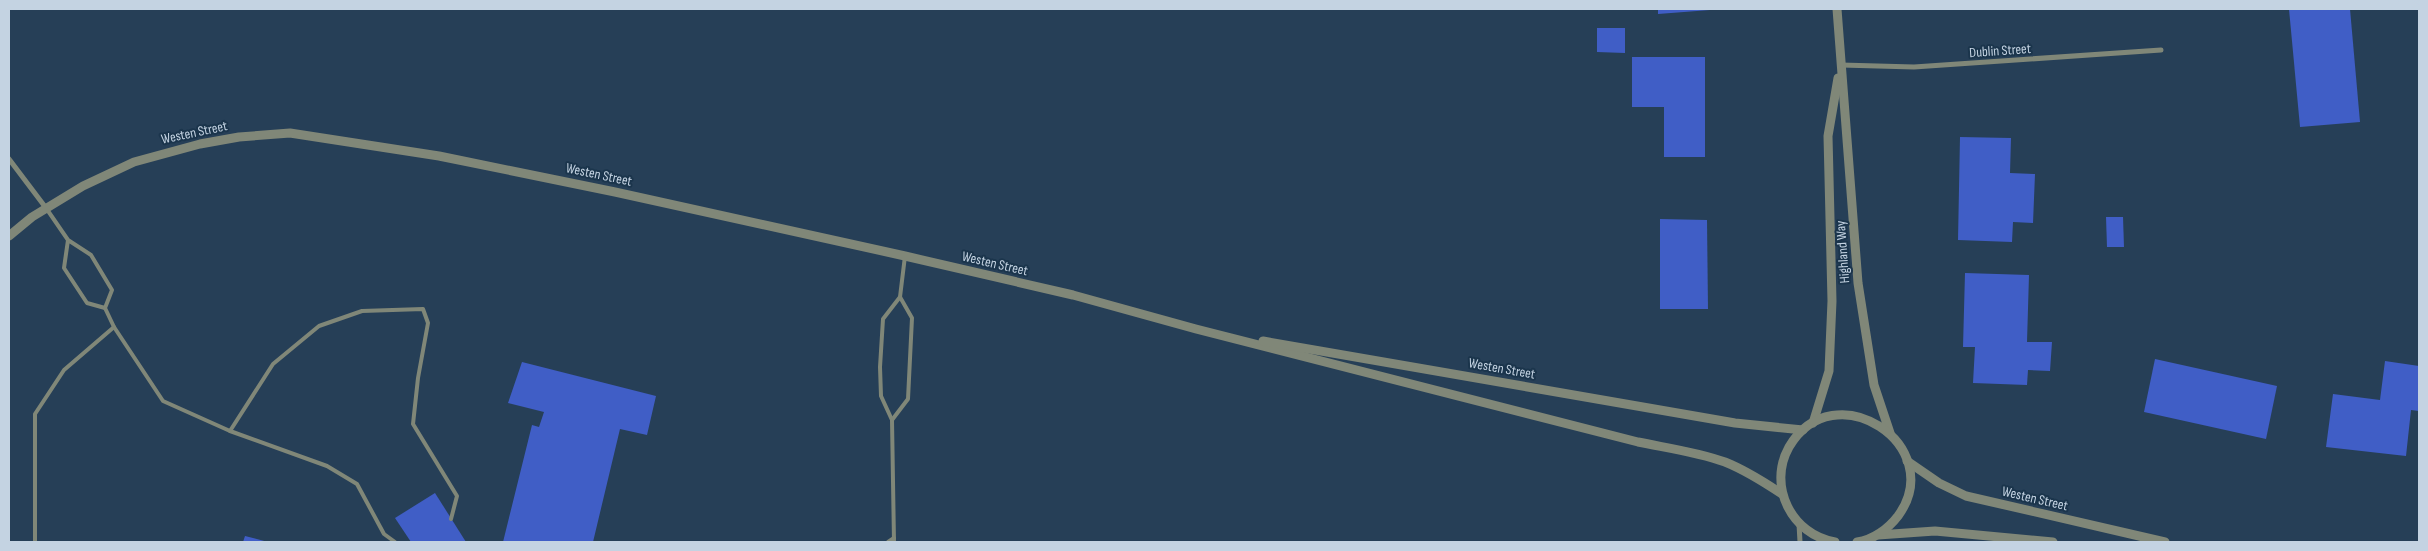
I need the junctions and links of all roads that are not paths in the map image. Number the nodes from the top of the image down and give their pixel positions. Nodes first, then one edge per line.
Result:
1 (1837, 9) edge
2 (2161, 50) dead end
3 (1840, 65) junction
4 (9, 159) edge
5 (46, 208) junction
6 (9, 236) edge
7 (68, 240) junction
8 (905, 256) junction
9 (900, 297) junction
10 (105, 308) junction
11 (114, 327) junction
12 (1196, 329) junction
13 (892, 420) junction
14 (1813, 423) junction
15 (1803, 430) junction
16 (230, 431) junction
17 (1890, 433) junction
18 (1907, 461) junction
19 (1782, 494) junction
20 (451, 519) dead end
21 (1799, 524) junction
22 (1876, 539) edge
23 (894, 540) edge
24 (35, 542) edge
25 (395, 542) edge
26 (888, 542) edge
27 (1800, 542) edge
28 (1836, 542) edge
29 (1857, 542) edge
30 (2052, 542) edge
31 (2164, 542) edge

1 - 3 street, Highland Way
2 - 3 street, Dublin Street
3 - 14 street, Highland Way
3 - 17 street, Highland Way
4 - 5 street
5 - 6 street, Westen Street
5 - 7 lane
5 - 8 street, Westen Street
7 - 10 lane
7 - 10 lane
8 - 9 lane
8 - 12 street, Westen Street
9 - 13 lane
9 - 13 lane
10 - 11 lane
11 - 16 lane
11 - 24 lane
12 - 15 street, Westen Street
12 - 19 street, Westen Street
13 - 23 lane
14 - 15 street
14 - 17 street
15 - 19 street
16 - 20 lane
16 - 25 lane
17 - 18 street
18 - 22 street
18 - 31 street, Westen Street
19 - 21 street
21 - 27 street
21 - 28 street
22 - 29 street
22 - 30 street
23 - 26 lane

